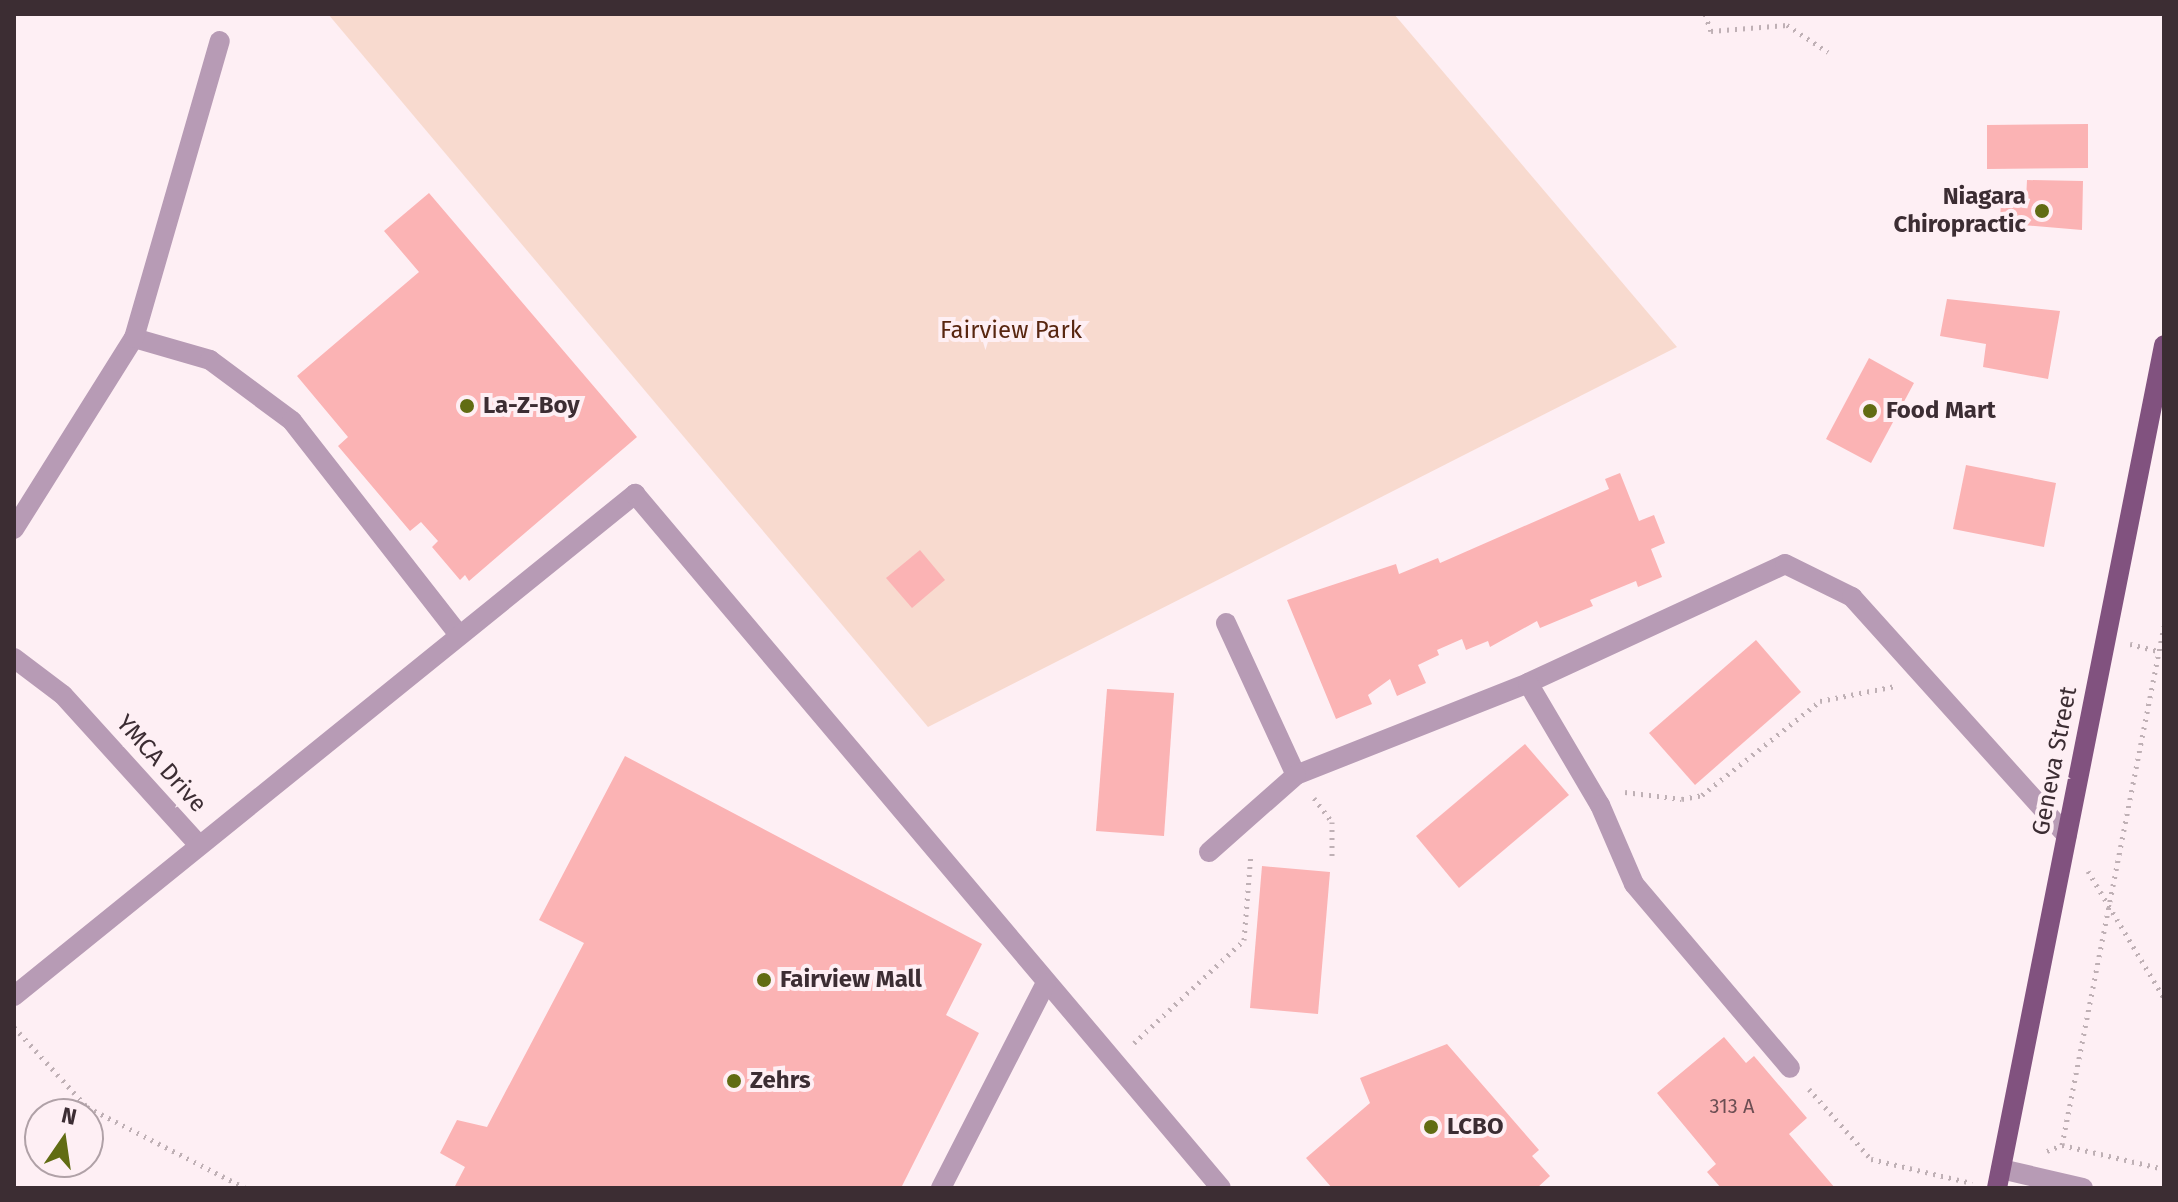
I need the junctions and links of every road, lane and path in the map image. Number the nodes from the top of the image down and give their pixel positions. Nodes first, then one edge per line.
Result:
1 (1705, 14) edge
2 (220, 41) dead end
3 (1828, 52) dead end
4 (134, 338) junction
5 (2164, 345) edge
6 (2157, 414) edge
7 (14, 529) edge
8 (1226, 623) dead end
9 (2164, 626) edge
10 (459, 635) junction
11 (14, 658) edge
12 (1929, 681) junction
13 (1528, 683) junction
14 (1296, 775) junction
15 (1590, 789) junction
16 (1255, 812) junction
17 (2067, 836) junction
18 (197, 843) junction
19 (1209, 852) dead end
20 (1332, 861) dead end
21 (2109, 906) junction
22 (1046, 983) junction
23 (14, 996) edge
24 (2164, 998) edge
25 (14, 1027) edge
26 (1114, 1062) junction
27 (1790, 1068) joint
28 (2062, 1145) junction
29 (2164, 1169) edge
30 (1992, 1180) edge
31 (245, 1188) edge
32 (941, 1188) edge
33 (1221, 1188) edge
34 (2083, 1188) edge

1 - 3 path
2 - 4 street
4 - 7 street
4 - 10 street
5 - 6 main road, Geneva Street
6 - 17 main road, Geneva Street
8 - 14 street
9 - 21 path
10 - 18 street
10 - 22 street
11 - 18 street, YMCA Drive
12 - 13 street
12 - 15 path
12 - 17 street
13 - 14 street
13 - 15 street
14 - 16 street
14 - 20 path
15 - 27 street
16 - 19 street
16 - 26 path
17 - 30 main road, Geneva Street
18 - 23 street, YMCA Drive
21 - 24 path
21 - 28 path
22 - 26 street
22 - 32 street
25 - 31 path
26 - 33 street
27 - 30 path
28 - 29 path
28 - 30 path
30 - 34 street

